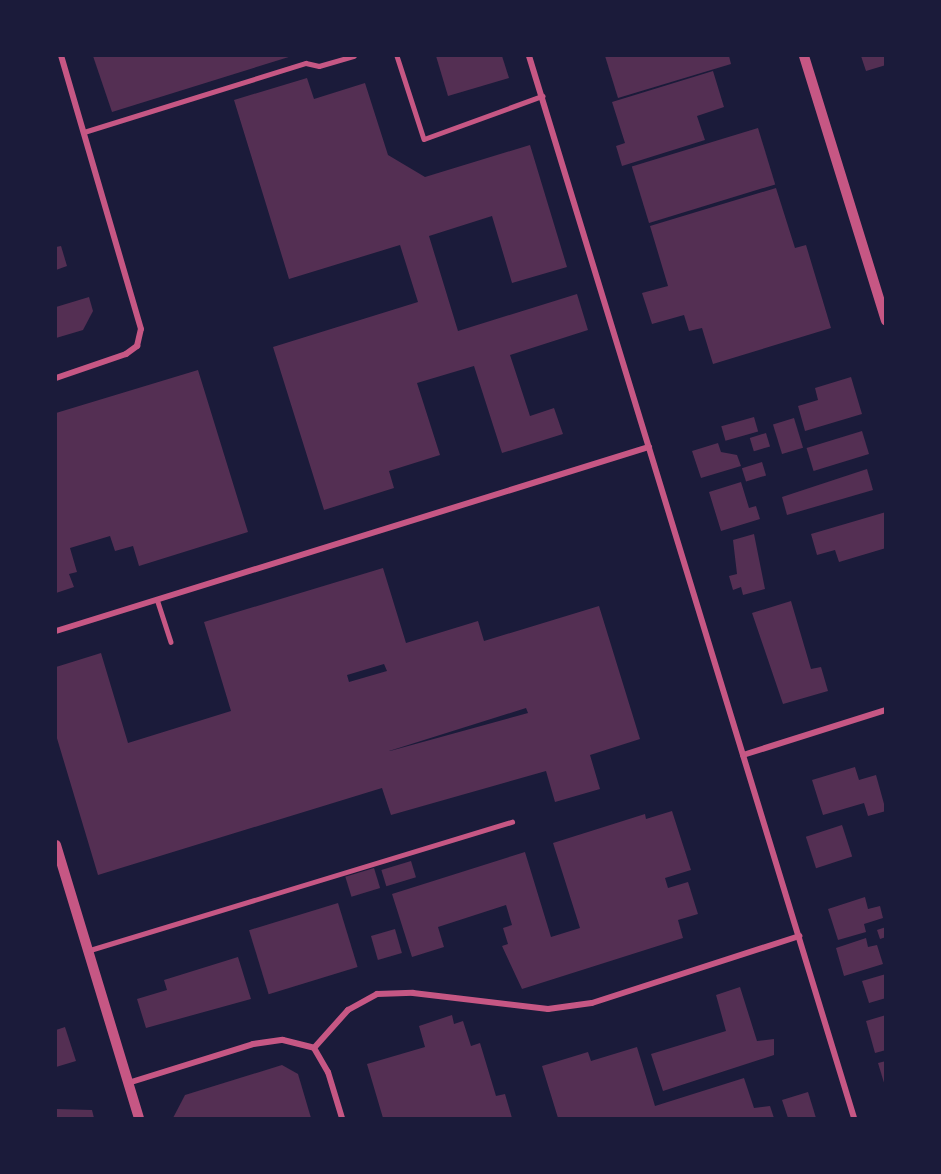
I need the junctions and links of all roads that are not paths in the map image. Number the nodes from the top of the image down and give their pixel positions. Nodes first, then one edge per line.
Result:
1 (61, 56) edge
2 (354, 56) edge
3 (397, 56) edge
4 (529, 56) edge
5 (804, 56) edge
6 (542, 96) junction
7 (84, 132) junction
8 (885, 321) edge
9 (56, 378) edge
10 (649, 447) junction
11 (157, 599) junction
12 (56, 631) edge
13 (171, 642) dead end
14 (885, 711) edge
15 (743, 755) junction
16 (512, 822) dead end
17 (56, 845) edge
18 (799, 936) junction
19 (88, 951) junction
20 (314, 1048) junction
21 (128, 1083) junction
22 (139, 1119) edge
23 (342, 1119) edge
24 (854, 1119) edge

1 - 7 street
2 - 7 lane
3 - 6 lane
4 - 6 street
5 - 8 street
6 - 10 street
7 - 9 street
10 - 11 street
10 - 15 street
11 - 12 street
11 - 13 lane
14 - 15 street
15 - 18 street
16 - 19 lane
17 - 19 street
18 - 20 street
18 - 24 street
19 - 21 street
20 - 21 street
20 - 23 street
21 - 22 street

